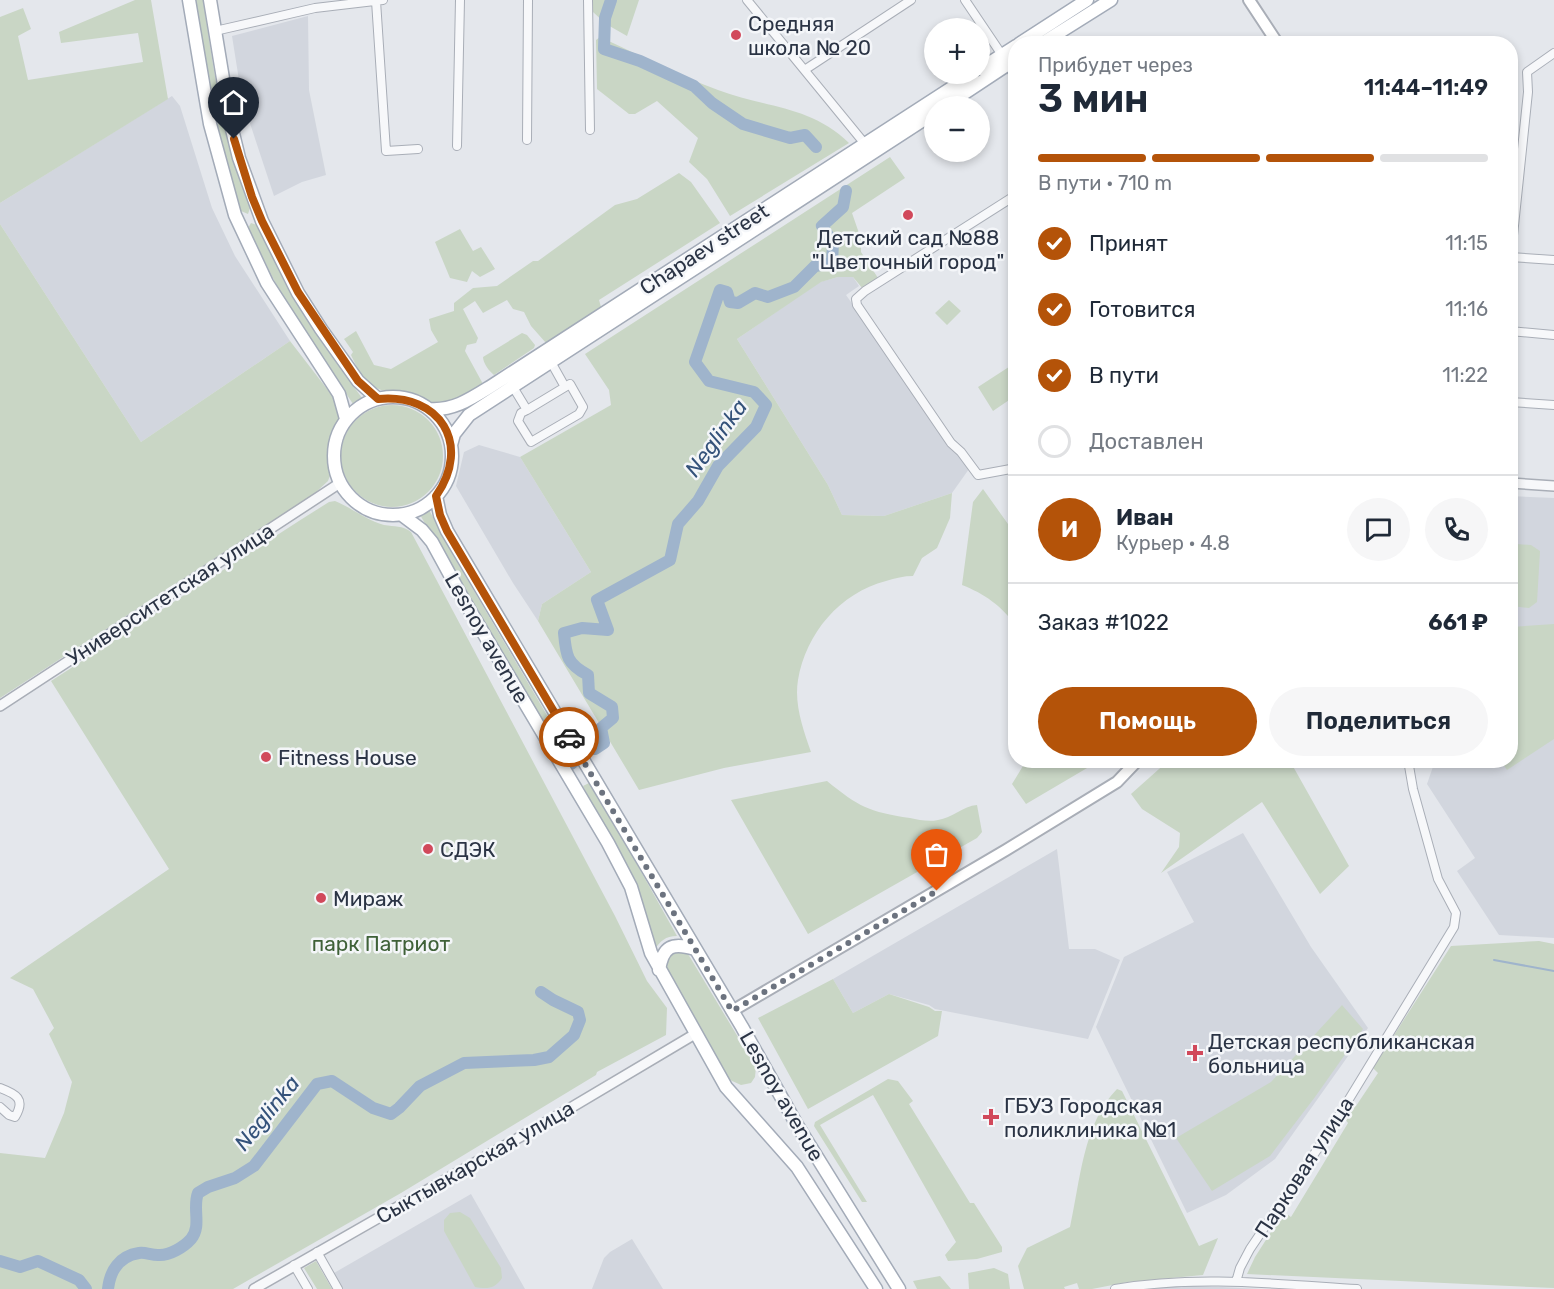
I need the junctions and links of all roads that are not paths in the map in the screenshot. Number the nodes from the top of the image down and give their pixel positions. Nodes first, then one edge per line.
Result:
1 (189, 0) edge
2 (210, 0) edge
3 (382, 0) edge
4 (460, 0) edge
5 (528, 0) edge
6 (588, 0) edge
7 (747, 0) edge
8 (911, 0) edge
9 (965, 0) edge
10 (1087, 0) edge
11 (1111, 0) edge
12 (1249, 0) edge
13 (376, 1) edge
14 (215, 31) junction
15 (1031, 36) edge
16 (1054, 36) edge
17 (1273, 36) edge
18 (1554, 53) edge
19 (1008, 60) edge
20 (990, 66) edge
21 (806, 69) junction
22 (958, 84) edge
23 (959, 96) edge
24 (924, 120) edge
25 (590, 130) dead end
26 (527, 140) dead end
27 (865, 144) junction
28 (457, 146) dead end
29 (418, 149) dead end
30 (1518, 189) edge
31 (1008, 200) edge
32 (256, 207) junction
33 (235, 215) junction
34 (262, 221) junction
35 (242, 231) junction
36 (1518, 257) edge
37 (1554, 260) edge
38 (1518, 332) edge
39 (1554, 334) edge
40 (551, 362) junction
41 (513, 387) junction
42 (565, 387) junction
43 (378, 399) junction
44 (1518, 403) edge
45 (1554, 405) edge
46 (429, 409) junction
47 (527, 410) junction
48 (346, 419) junction
49 (451, 445) junction
50 (1008, 470) edge
51 (340, 483) junction
52 (1518, 484) edge
53 (1554, 486) edge
54 (436, 496) junction
55 (402, 514) junction
56 (0, 706) edge
57 (1130, 768) edge
58 (1409, 768) edge
59 (695, 948) junction
60 (659, 970) junction
61 (732, 1011) junction
62 (695, 1034) junction
63 (0, 1088) edge
64 (0, 1107) edge
65 (840, 1192) junction
66 (821, 1204) junction
67 (318, 1252) junction
68 (294, 1265) junction
69 (1236, 1282) junction
70 (254, 1289) edge
71 (308, 1289) edge
72 (338, 1289) edge
73 (876, 1289) edge
74 (899, 1289) edge
75 (1115, 1289) edge
76 (1357, 1289) edge

1 - 33 main road
2 - 14 main road
3 - 13 street
4 - 28 street
5 - 26 street
6 - 25 street
7 - 21 street
8 - 21 street
9 - 19 street
10 - 15 main road
11 - 16 main road
12 - 17 main road
13 - 14 street
13 - 29 street
14 - 32 main road
18 - 30 street
19 - 20 main road
19 - 23 main road
21 - 27 street
22 - 27 main road, Chapaev street
24 - 40 main road, Chapaev street
27 - 46 main road, Chapaev street
31 - 50 street
32 - 33 main road
32 - 34 main road
33 - 35 main road
34 - 35 main road
34 - 43 main road
35 - 48 main road
36 - 37 street
38 - 39 street
40 - 41 main road, Chapaev street
40 - 42 street
41 - 47 street
41 - 49 main road, Chapaev street
42 - 47 street
42 - 47 street
43 - 46 main road
43 - 48 main road
44 - 45 street
46 - 49 main road
48 - 51 main road
49 - 54 main road
51 - 55 main road
51 - 56 street, Университетская улица
52 - 53 street
54 - 55 main road
54 - 59 main road, Lesnoy avenue
55 - 60 main road, Lesnoy avenue
57 - 61 main road
58 - 69 street, Парковая улица
59 - 60 main road
59 - 61 main road, Lesnoy avenue
60 - 62 main road, Lesnoy avenue
61 - 65 main road, Lesnoy avenue
62 - 66 main road, Lesnoy avenue
62 - 67 street, Сыктывкарская улица
63 - 64 street
65 - 66 main road
65 - 74 main road, Lesnoy avenue
66 - 73 main road, Lesnoy avenue
67 - 68 street, Сыктывкарская улица
67 - 72 street
68 - 70 street, Сыктывкарская улица
68 - 71 street
69 - 75 street
69 - 76 street

